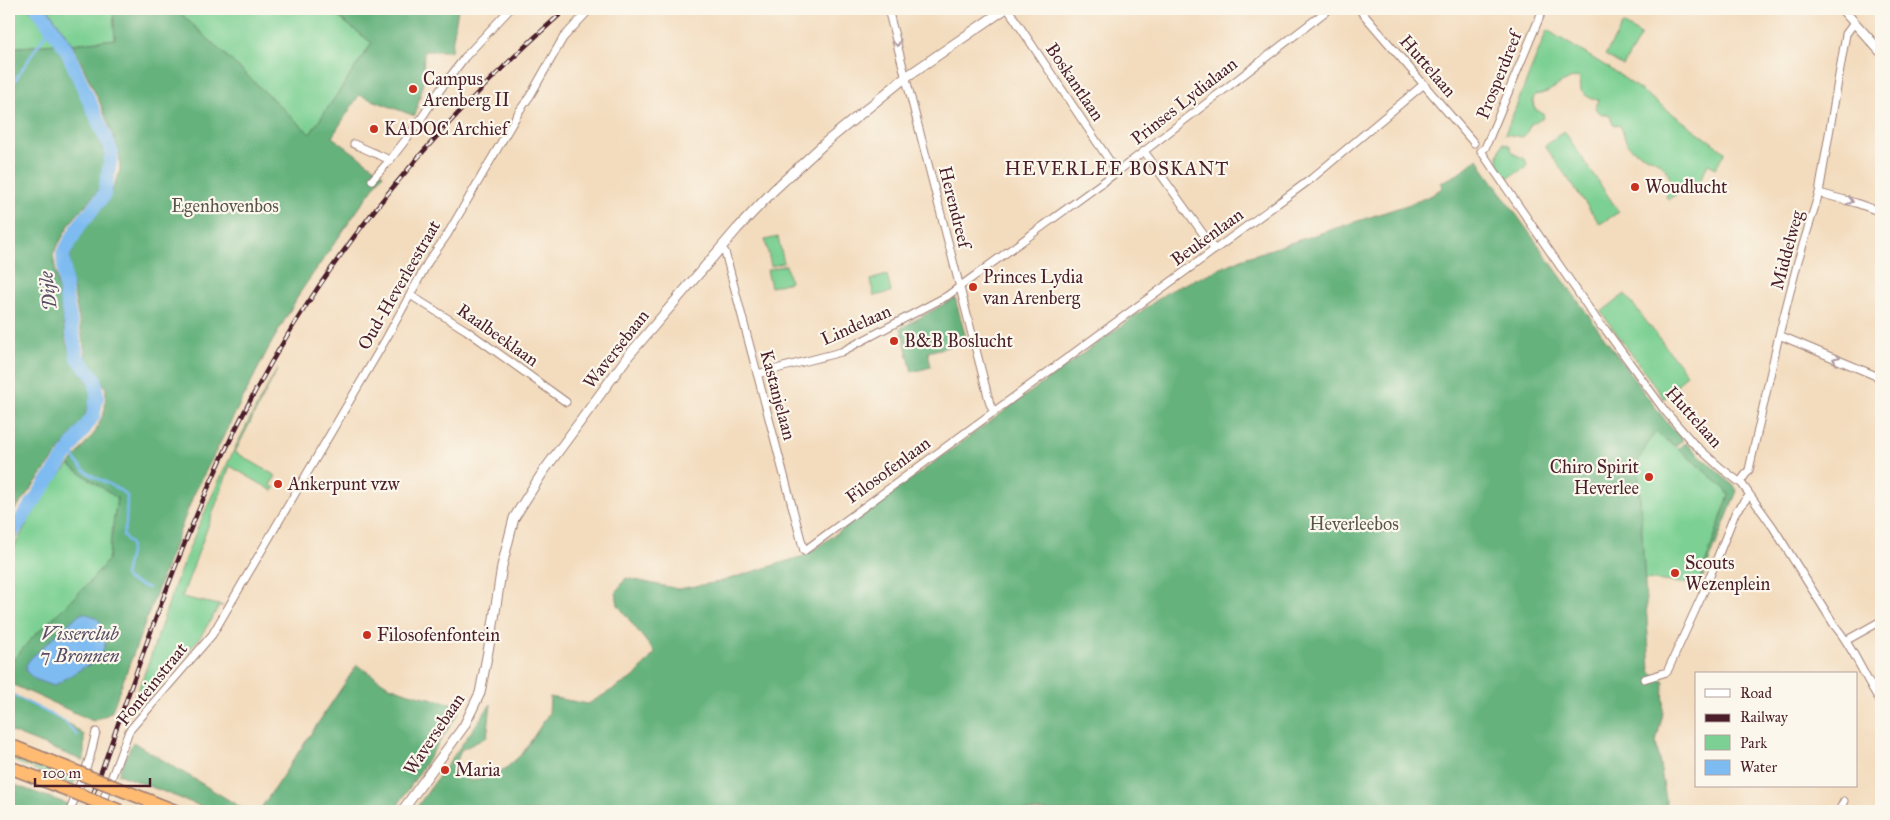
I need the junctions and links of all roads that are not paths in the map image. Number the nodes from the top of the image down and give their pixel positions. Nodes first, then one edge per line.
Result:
1 (510, 9) edge
2 (590, 9) edge
3 (888, 9) edge
4 (1007, 9) edge
5 (1329, 9) edge
6 (1359, 9) edge
7 (1543, 9) edge
8 (1842, 9) edge
9 (1854, 23) junction
10 (1880, 47) edge
11 (906, 77) junction
12 (1424, 84) junction
13 (1474, 143) dead end
14 (354, 144) dead end
15 (1481, 151) joint
16 (1144, 152) junction
17 (390, 160) junction
18 (1117, 172) junction
19 (372, 180) dead end
20 (1819, 193) junction
21 (1881, 212) edge
22 (721, 247) junction
23 (1214, 249) junction
24 (960, 287) junction
25 (410, 295) junction
26 (1779, 335) junction
27 (757, 374) junction
28 (1881, 378) edge
29 (566, 402) dead end
30 (1000, 406) joint
31 (992, 413) junction
32 (1740, 482) junction
33 (1749, 496) junction
34 (804, 551) joint
35 (243, 583) joint
36 (1881, 621) edge
37 (1847, 640) junction
38 (1644, 679) dead end
39 (1881, 702) edge
40 (96, 732) dead end
41 (9, 745) edge
42 (9, 766) edge
43 (1844, 801) dead end
44 (70, 811) edge
45 (99, 811) edge
46 (120, 811) edge
47 (175, 811) edge
48 (402, 811) edge
49 (1839, 811) edge

1 - 17 street
2 - 25 street, Oud-Heverleestraat
3 -> 11 street, Herendreef
4 - 11 street, Waversebaan
4 - 18 street, Boskantlaan
5 - 16 street, Prinses Lydialaan
6 - 12 street, Huttelaan
7 - 15 street, Prosperdreef
8 - 9 street
9 - 10 street
9 - 20 street, Middelweg
11 - 22 street, Waversebaan
11 - 24 street, Herendreef
12 - 13 street, Huttelaan
12 - 23 street, Beukenlaan
14 - 17 street
15 - 32 street, Huttelaan
16 - 18 street, Prinses Lydialaan
16 - 23 street
17 - 19 street
18 - 24 street, Prinses Lydialaan
20 -> 21 street
20 - 26 street, Middelweg
22 - 27 street, Kastanjelaan
22 - 48 street, Waversebaan
23 - 30 street, Beukenlaan
24 - 27 street, Lindelaan
24 - 31 street, Herendreef
25 - 29 street, Raalbeeklaan
25 - 35 street, Oud-Heverleestraat
28 -> 26 street
26 - 32 street, Middelweg
27 - 34 street, Kastanjelaan
30 - 31 street, Filosofenlaan
31 - 34 street, Filosofenlaan
32 - 33 street, Huttelaan
33 - 37 street, Huttelaan
33 - 38 street
35 - 45 street, Fonteinstraat
36 - 37 street
37 - 39 street, Huttelaan
40 - 44 street
41 - 47 highway, bridge
42 - 46 highway, bridge
43 - 49 street

